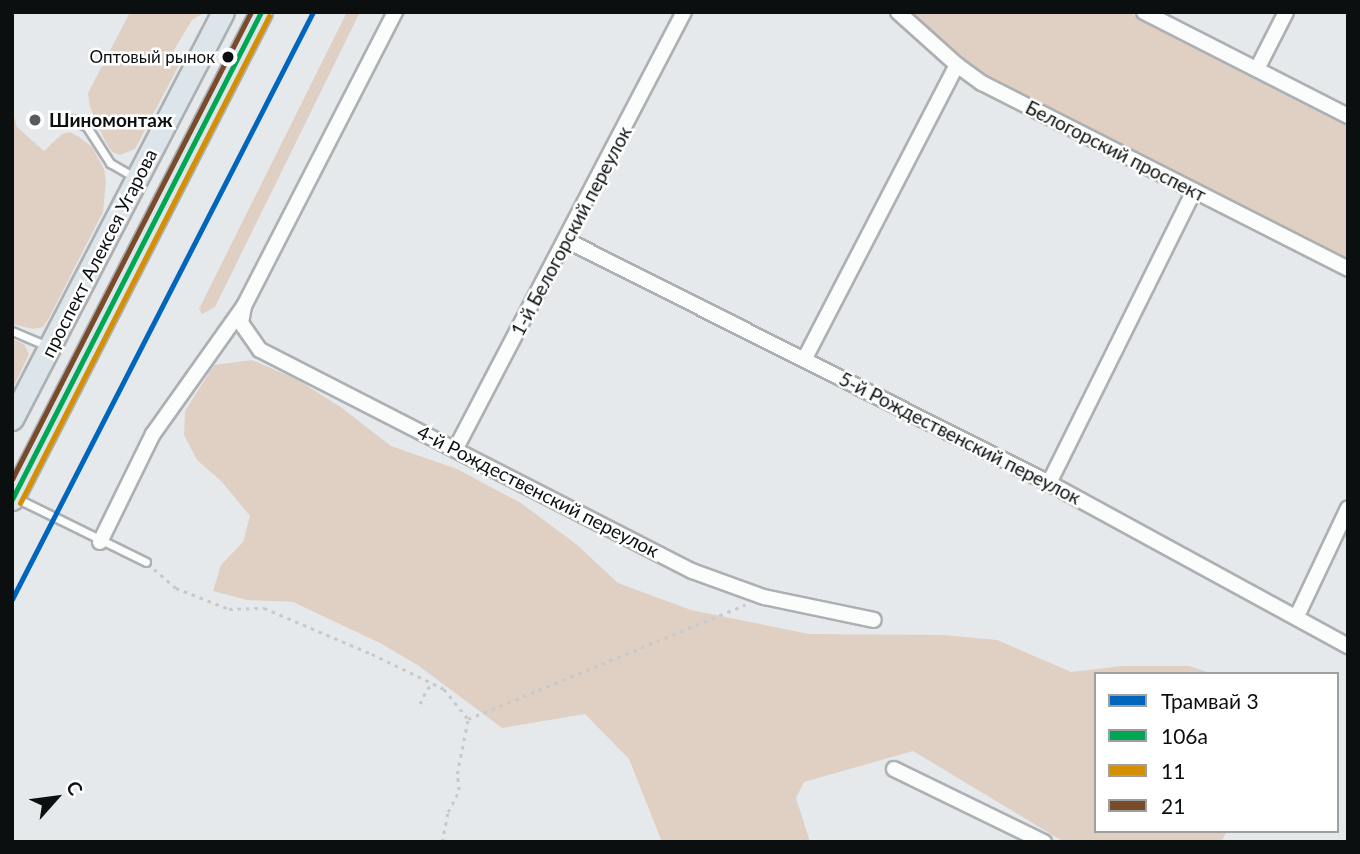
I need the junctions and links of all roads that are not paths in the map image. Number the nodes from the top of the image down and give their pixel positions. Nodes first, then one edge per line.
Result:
1 (223, 12) edge
2 (261, 12) edge
3 (395, 12) edge
4 (684, 12) edge
5 (898, 12) edge
6 (1144, 12) edge
7 (1286, 12) edge
8 (957, 65) junction
9 (1257, 69) junction
10 (1348, 116) edge
11 (57, 120) dead end
12 (137, 179) junction
13 (1194, 191) junction
14 (566, 240) junction
15 (1348, 269) edge
16 (244, 306) junction
17 (12, 331) edge
18 (51, 348) junction
19 (805, 358) junction
20 (12, 419) edge
21 (456, 448) junction
22 (1049, 483) junction
23 (13, 498) edge
24 (1348, 508) edge
25 (100, 542) junction
26 (146, 562) road end
27 (1297, 616) junction
28 (874, 620) dead end
29 (1348, 646) edge
30 (894, 769) dead end
31 (1044, 842) edge

1 - 12 main road, проспект Алексея Угарова
2 - 23 main road, проспект Алексея Угарова
3 - 16 street
4 - 14 street, 1-й Белогорский переулок
5 - 8 street, Белогорский проспект
6 - 9 street
7 - 9 street
8 - 13 street, Белогорский проспект
8 - 19 street
9 - 10 street
11 - 12 lane
12 - 18 main road, проспект Алексея Угарова
13 - 15 street, Белогорский проспект
13 - 22 street
14 - 19 street, 5-й Рождественский переулок
14 - 21 street, 1-й Белогорский переулок
16 - 21 street, 4-й Рождественский переулок
16 - 25 street
17 - 18 lane
18 - 20 main road, проспект Алексея Угарова
19 - 22 street, 5-й Рождественский переулок
21 - 28 street, 4-й Рождественский переулок
22 - 27 street, 5-й Рождественский переулок
23 - 25 lane
24 - 27 street
25 - 26 lane
27 - 29 street, 5-й Рождественский переулок
30 - 31 street

